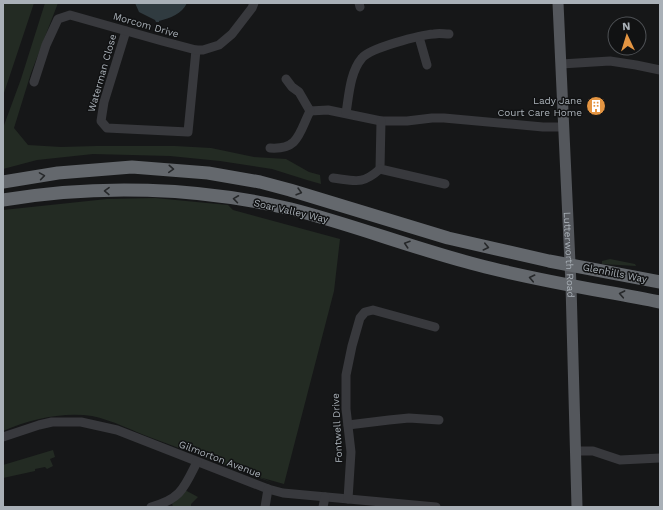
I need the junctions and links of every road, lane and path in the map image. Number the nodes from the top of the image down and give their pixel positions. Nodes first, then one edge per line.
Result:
1 (254, 3) edge
2 (558, 3) edge
3 (126, 31) junction
4 (449, 34) dead end
5 (419, 37) junction
6 (196, 50) junction
7 (561, 64) junction
8 (427, 65) dead end
9 (660, 70) edge
10 (286, 79) dead end
11 (34, 82) dead end
12 (310, 111) junction
13 (346, 113) junction
14 (381, 121) junction
15 (564, 127) junction
16 (270, 148) dead end
17 (380, 169) junction
18 (333, 178) dead end
19 (3, 182) edge
20 (444, 184) dead end
21 (3, 200) edge
22 (570, 264) junction
23 (660, 282) edge
24 (571, 285) junction
25 (660, 302) edge
26 (435, 327) dead end
27 (439, 420) dead end
28 (348, 425) junction
29 (3, 437) edge
30 (576, 451) junction
31 (660, 458) edge
32 (197, 462) junction
33 (268, 489) junction
34 (326, 497) junction
35 (348, 498) junction
36 (151, 507) edge
37 (265, 507) edge
38 (323, 507) edge
39 (431, 507) edge
40 (577, 507) edge

1 - 6 street, Morcom Drive
2 - 7 main road, Lutterworth Road
3 - 6 street, Morcom Drive
3 - 6 street, Waterman Close
3 - 11 street, Morcom Drive
4 - 5 street
5 - 8 street
5 - 13 street
7 - 9 street
7 - 15 main road, Lutterworth Road
10 - 12 street
12 - 13 street
12 - 16 street
13 - 14 street
14 - 15 street
14 - 17 street
15 - 22 main road, Lutterworth Road
17 - 18 street
17 - 20 street
19 -> 22 highway, Soar Valley Way
24 -> 21 highway, Soar Valley Way
22 - 23 highway, Glenhills Way
22 - 24 main road, Lutterworth Road
25 -> 24 highway, Glenhills Way
24 - 30 main road, Lutterworth Road
26 - 28 street, Fontwell Drive
27 - 28 street
28 - 35 street, Fontwell Drive
29 - 32 street, Gilmorton Avenue
30 - 31 street
30 - 40 main road, Lutterworth Road
32 - 33 street, Gilmorton Avenue
32 - 36 street
33 - 34 street, Gilmorton Avenue
33 - 37 street
34 - 35 street, Gilmorton Avenue
34 - 38 street
35 - 39 street, Gilmorton Avenue

